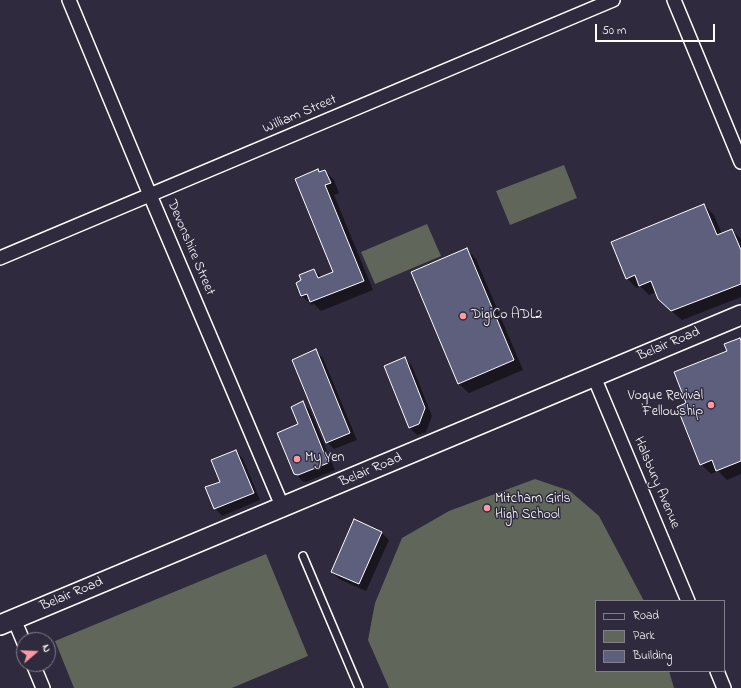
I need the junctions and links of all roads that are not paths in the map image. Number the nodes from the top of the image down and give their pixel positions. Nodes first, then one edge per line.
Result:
1 (69, 0) edge
2 (613, 0) edge
3 (674, 0) edge
4 (741, 162) edge
5 (150, 195) junction
6 (0, 258) edge
7 (741, 315) edge
8 (594, 377) junction
9 (283, 508) junction
10 (303, 556) dead end
11 (688, 600) edge
12 (7, 622) edge
13 (16, 633) edge
14 (36, 672) edge
15 (717, 672) edge
16 (42, 688) edge
17 (359, 688) edge
18 (724, 688) edge

1 - 5 street, Devonshire Street
2 - 5 street, William Street
3 - 4 street
5 - 6 street, William Street
5 - 9 street, Devonshire Street
7 - 8 main road, Belair Road
8 - 9 main road, Belair Road
8 - 11 street, Halsbury Avenue
9 - 12 main road, Belair Road
10 - 17 lane
12 - 13 street
14 - 16 street
15 - 18 street

